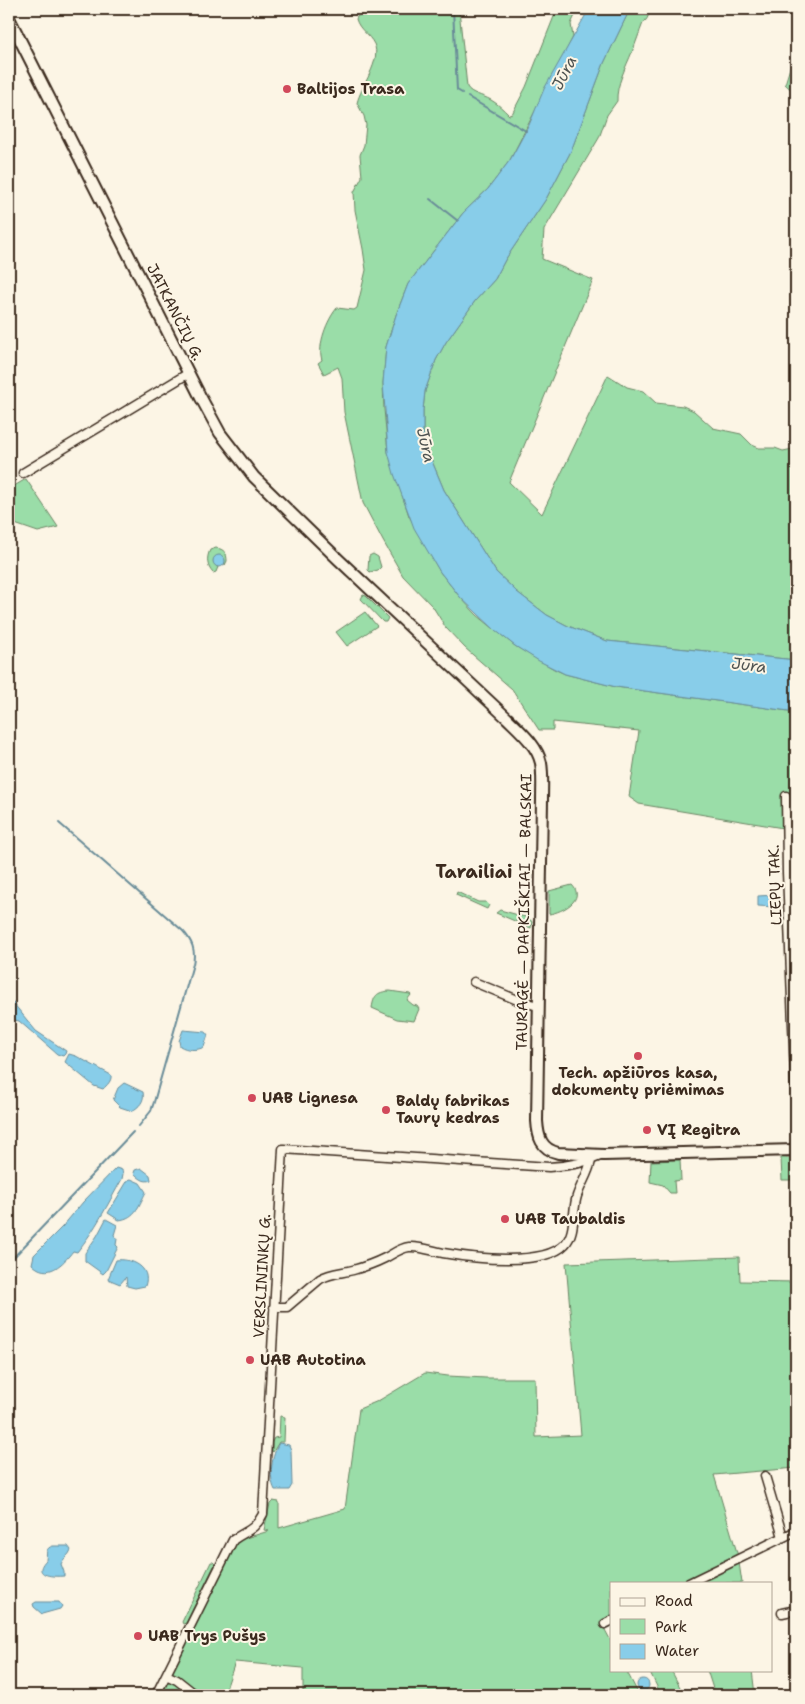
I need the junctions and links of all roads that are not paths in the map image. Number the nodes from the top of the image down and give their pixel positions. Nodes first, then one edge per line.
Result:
1 (9, 18) edge
2 (189, 373) junction
3 (23, 473) dead end
4 (364, 584) joint
5 (786, 796) dead end
6 (793, 913) edge
7 (474, 982) dead end
8 (538, 1006) junction
9 (796, 1093) edge
10 (796, 1102) edge
11 (796, 1150) edge
12 (604, 1155) junction
13 (591, 1161) junction
14 (274, 1307) junction
15 (765, 1476) dead end
16 (796, 1531) edge
17 (782, 1537) junction
18 (691, 1582) edge
19 (796, 1610) edge
20 (782, 1613) dead end
21 (166, 1674) junction
22 (156, 1695) edge
23 (196, 1695) edge

1 - 2 main road, JATKANČIŲ G.
2 - 3 street
2 - 4 main road, JATKANČIŲ G.
4 - 8 main road, TAURAGĖ — DAPKIŠKIAI — BALSKAI
5 - 6 street, LIEPŲ TAK.
6 - 9 street, LIEPŲ TAK.
7 - 8 street
8 - 12 main road, TAURAGĖ — DAPKIŠKIAI — BALSKAI
9 - 10 street, LIEPŲ TAK.
11 - 12 main road
12 - 13 street, VERSLININKŲ G.
13 - 14 street
13 - 14 street, VERSLININKŲ G.
14 - 21 street, VERSLININKŲ G.
15 - 17 street
16 - 17 street
17 - 18 street
19 - 20 street
21 - 22 street, VERSLININKŲ G.
21 - 23 street

